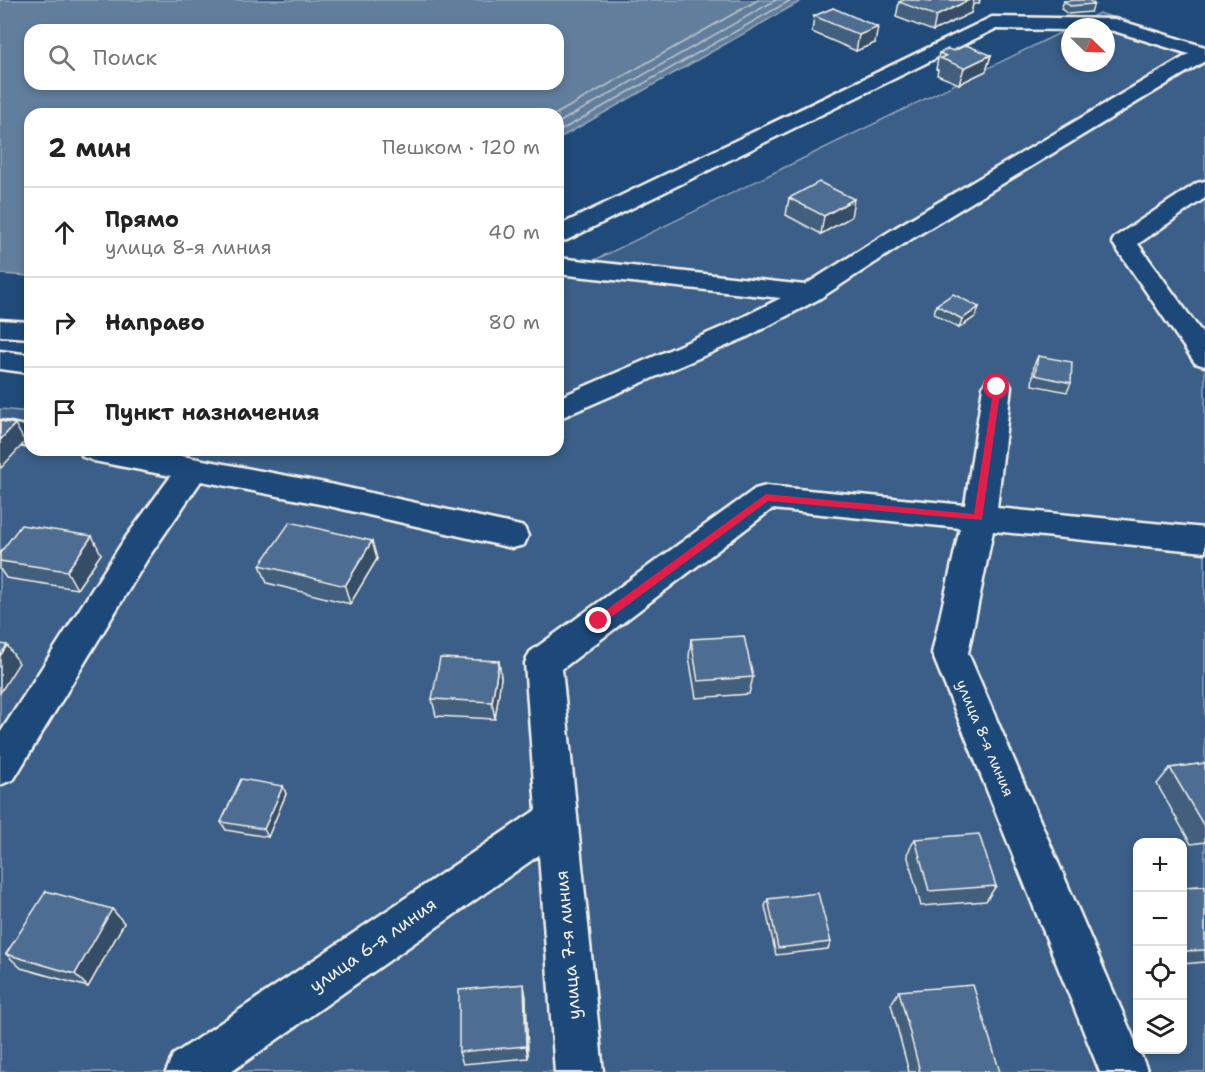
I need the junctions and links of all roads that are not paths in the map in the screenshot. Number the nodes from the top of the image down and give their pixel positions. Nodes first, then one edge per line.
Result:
1 (1204, 54) edge
2 (1205, 188) edge
3 (564, 232) edge
4 (564, 267) edge
5 (810, 293) junction
6 (0, 328) edge
7 (24, 330) edge
8 (1205, 357) edge
9 (0, 360) edge
10 (24, 363) edge
11 (997, 387) dead end
12 (564, 406) edge
13 (0, 431) edge
14 (24, 436) edge
15 (123, 456) edge
16 (192, 470) junction
17 (979, 518) junction
18 (512, 536) dead end
19 (1205, 540) edge
20 (0, 767) edge
21 (557, 819) junction
22 (190, 1072) edge
23 (579, 1072) edge
24 (1124, 1072) edge

1 - 3 street
1 - 5 street
2 - 8 street
4 - 5 street
5 - 12 street
6 - 7 street
9 - 10 street
11 - 17 street, улица 8-я линия
13 - 14 street
15 - 16 street
16 - 18 street
16 - 20 street
17 - 19 street
17 - 21 street, улица 7-я линия
17 - 24 street, улица 8-я линия
21 - 22 street, улица 6-я линия
21 - 23 street, улица 7-я линия

